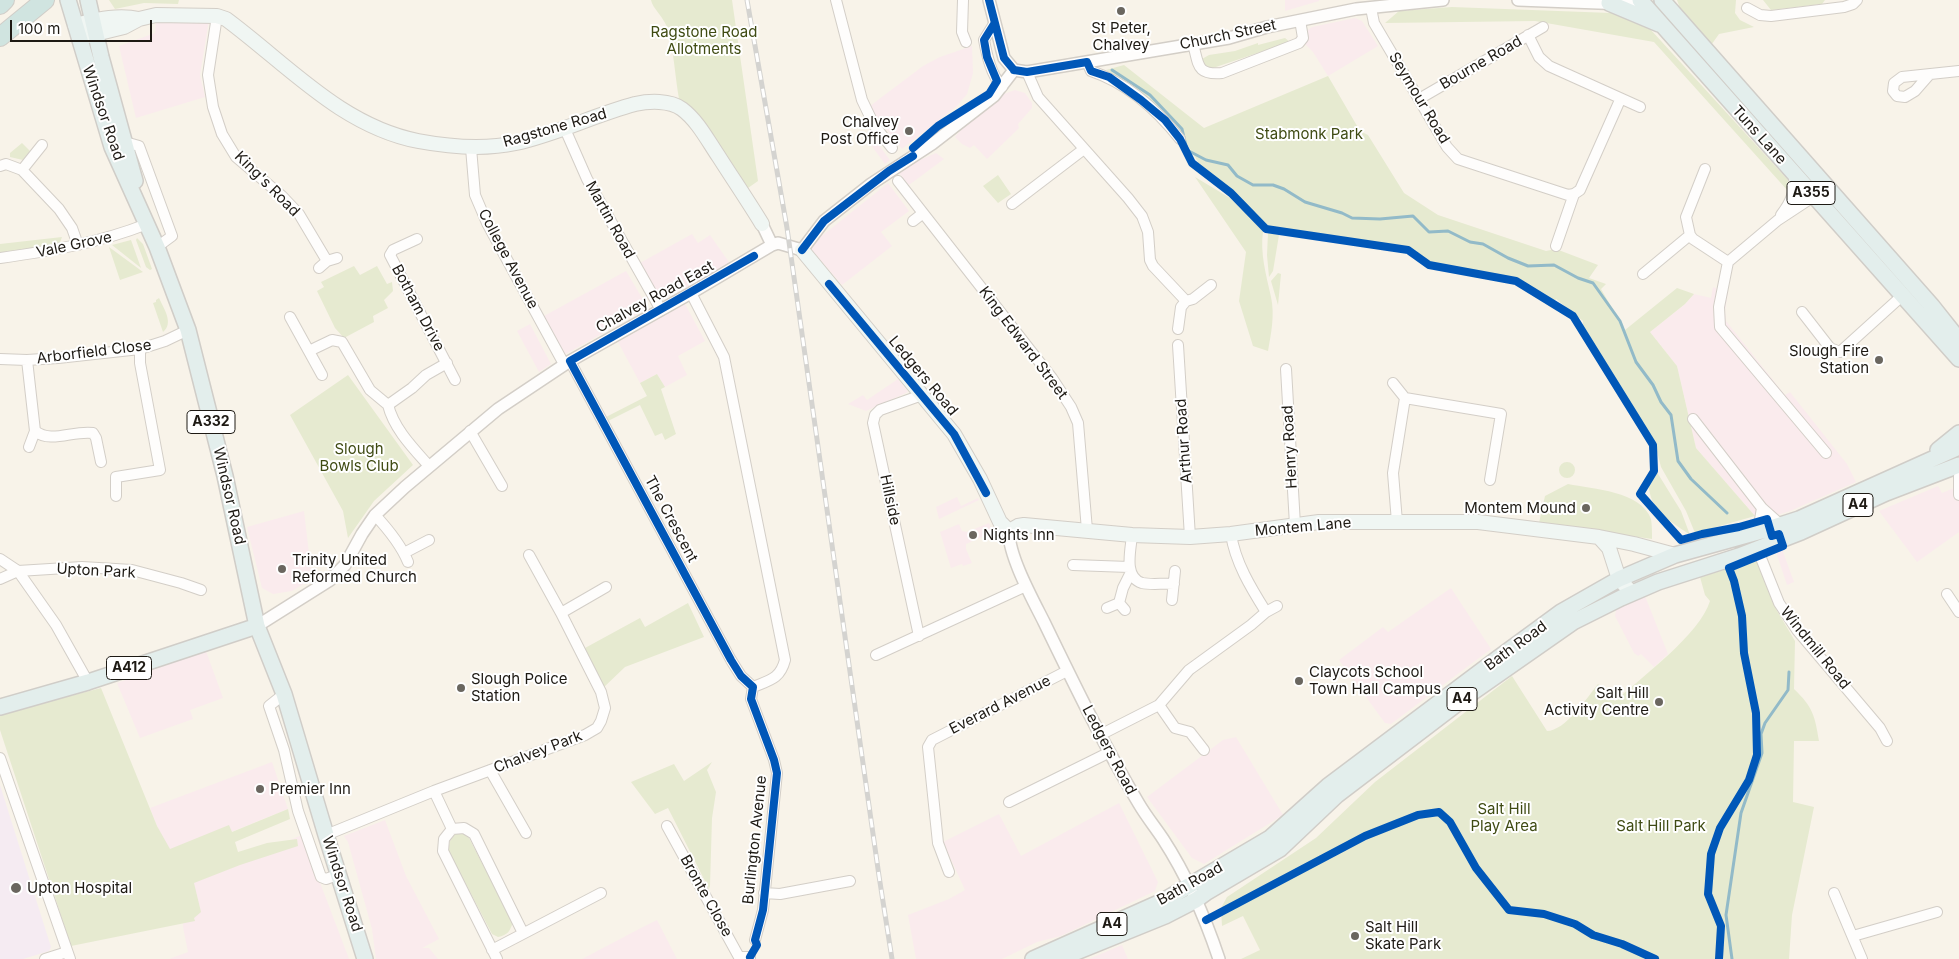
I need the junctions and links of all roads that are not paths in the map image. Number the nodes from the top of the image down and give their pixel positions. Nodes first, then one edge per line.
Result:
1 (5, 0) edge
2 (68, 0) edge
3 (88, 0) edge
4 (836, 0) edge
5 (963, 0) edge
6 (989, 0) edge
7 (1430, 0) edge
8 (1443, 0) edge
9 (1518, 0) edge
10 (1641, 0) edge
11 (1662, 0) edge
12 (1675, 0) edge
13 (1857, 0) edge
14 (1608, 1) edge
15 (43, 2) edge
16 (0, 5) edge
17 (1371, 8) junction
18 (1747, 8) dead end
19 (217, 16) junction
20 (1300, 20) junction
21 (1681, 21) junction
22 (994, 24) junction
23 (1543, 27) dead end
24 (1665, 27) junction
25 (94, 28) junction
26 (974, 29) dead end
27 (77, 32) junction
28 (1528, 35) junction
29 (0, 37) edge
30 (1193, 44) junction
31 (1087, 62) junction
32 (1014, 70) junction
33 (1959, 71) edge
34 (1027, 72) junction
35 (1929, 74) dead end
36 (1002, 87) junction
37 (1419, 99) junction
38 (1620, 100) junction
39 (1640, 107) dead end
40 (565, 129) junction
41 (1180, 139) dead end
42 (125, 142) junction
43 (42, 145) dead end
44 (471, 148) junction
45 (892, 148) dead end
46 (1084, 149) junction
47 (0, 166) edge
48 (1705, 169) dead end
49 (22, 170) junction
50 (1794, 174) junction
51 (898, 180) dead end
52 (1820, 192) junction
53 (1574, 194) junction
54 (1012, 204) dead end
55 (922, 214) junction
56 (1778, 220) junction
57 (913, 221) dead end
58 (147, 224) junction
59 (762, 224) joint
60 (1690, 235) junction
61 (417, 238) dead end
62 (772, 244) junction
63 (78, 245) junction
64 (1556, 246) dead end
65 (157, 247) junction
66 (802, 250) junction
67 (0, 258) edge
68 (328, 262) dead end
69 (1728, 262) junction
70 (1643, 274) dead end
71 (1211, 285) dead end
72 (691, 293) junction
73 (1904, 295) junction
74 (1186, 301) junction
75 (661, 310) junction
76 (1802, 312) dead end
77 (290, 318) dead end
78 (1178, 329) dead end
79 (188, 330) junction
80 (1959, 340) edge
81 (1178, 345) dead end
82 (140, 348) junction
83 (309, 352) junction
84 (0, 359) edge
85 (1959, 359) edge
86 (27, 360) junction
87 (567, 362) junction
88 (447, 363) junction
89 (1286, 369) dead end
90 (322, 376) dead end
91 (455, 380) dead end
92 (1393, 383) dead end
93 (922, 395) junction
94 (1405, 398) junction
95 (388, 405) junction
96 (1693, 419) dead end
97 (35, 431) junction
98 (470, 431) junction
99 (1959, 434) edge
100 (29, 447) dead end
101 (1959, 447) edge
102 (1826, 453) dead end
103 (101, 462) dead end
104 (1921, 463) junction
105 (1959, 465) edge
106 (429, 466) junction
107 (1959, 476) edge
108 (1490, 480) dead end
109 (502, 486) dead end
110 (1959, 495) edge
111 (116, 496) dead end
112 (1858, 499) junction
113 (1762, 508) junction
114 (1827, 512) junction
115 (375, 515) junction
116 (1397, 522) junction
117 (1295, 525) junction
118 (1781, 525) junction
119 (1087, 530) junction
120 (1009, 531) junction
121 (1758, 531) junction
122 (1231, 534) junction
123 (1132, 535) junction
124 (1742, 536) junction
125 (1190, 537) junction
126 (1599, 537) junction
127 (429, 540) dead end
128 (1634, 544) junction
129 (1758, 548) junction
130 (529, 555) dead end
131 (1674, 555) junction
132 (0, 559) edge
133 (1615, 564) junction
134 (1073, 565) dead end
135 (1130, 570) junction
136 (18, 571) junction
137 (1175, 571) dead end
138 (0, 578) edge
139 (1618, 579) junction
140 (1174, 584) junction
141 (1026, 586) junction
142 (606, 587) dead end
143 (201, 590) dead end
144 (1632, 593) junction
145 (1947, 594) dead end
146 (1172, 600) dead end
147 (1277, 606) dead end
148 (1108, 608) dead end
149 (1266, 612) junction
150 (1959, 612) edge
151 (561, 613) junction
152 (257, 626) junction
153 (919, 636) junction
154 (876, 656) dead end
155 (1067, 671) junction
156 (88, 682) junction
157 (753, 687) junction
158 (284, 694) junction
159 (1159, 705) junction
160 (0, 707) edge
161 (1100, 735) junction
162 (1887, 741) dead end
163 (1204, 750) dead end
164 (1110, 752) junction
165 (0, 758) edge
166 (490, 770) junction
167 (434, 791) junction
168 (1009, 802) dead end
169 (667, 826) dead end
170 (452, 829) junction
171 (526, 833) dead end
172 (326, 835) junction
173 (950, 872) dead end
174 (340, 874) junction
175 (850, 881) dead end
176 (764, 893) junction
177 (1192, 893) junction
178 (1834, 893) dead end
179 (602, 894) dead end
180 (1937, 912) dead end
181 (523, 933) junction
182 (1853, 936) junction
183 (754, 940) dead end
184 (494, 954) edge
185 (68, 956) edge
186 (737, 958) edge
187 (750, 958) edge
188 (45, 959) edge
189 (366, 959) edge
190 (1033, 959) edge
191 (1059, 959) edge
192 (1219, 959) edge
193 (1862, 959) edge

1 - 16 highway
2 - 27 main road, A332
3 - 25 main road, A332
4 - 45 street
5 - 26 street
6 - 22 street
7 - 8 street, Church Street
7 - 17 street, Church Street
9 - 14 street
10 - 14 street
10 - 24 main road, Tuns Lane / A355
11 - 21 main road, Tuns Lane / A355
12 - 21 main road, A355
13 - 18 street
14 - 24 main road, A355
15 - 29 highway
17 - 20 street, Church Street
17 - 37 street, Seymour Road
19 - 25 main road, Ragstone Road
19 - 44 main road, Ragstone Road
19 - 68 street, King's Road
20 - 30 street, Church Street
20 - 30 street
21 - 52 main road, Tuns Lane / A355
22 - 32 street
22 - 36 street
23 - 28 street, Bourne Road
24 - 50 main road, Tuns Lane / A355
25 - 27 main road, Ragstone Road
25 - 42 main road, A332
27 - 58 main road, Windsor Road / A332
28 - 37 street, Bourne Road
28 - 38 street
30 - 31 street, Church Street
31 - 34 street, Church Street
31 - 41 street
32 - 34 street, Church Street
32 - 36 street
33 - 35 street
34 - 46 street
36 - 66 street
37 - 53 street, Seymour Road
38 - 39 street
38 - 53 street
40 - 44 main road, Ragstone Road
40 - 59 main road, Ragstone Road
40 - 75 street, Martin Road
42 - 58 main road, A332
42 - 65 street
43 - 49 street
44 - 87 street, College Avenue
46 - 54 street
46 - 74 street
47 - 49 street
48 - 60 street
49 - 63 street
50 - 52 main road, Tuns Lane / A355
50 - 56 street
51 - 55 street, King Edward Street
52 - 56 street
52 - 73 main road, Tuns Lane / A355
52 - 80 main road, Tuns Lane / A355
53 - 64 street
55 - 57 street
55 - 119 street, King Edward Street
56 - 69 street
58 - 63 street, Vale Grove
58 - 65 main road, Windsor Road / A332
59 - 62 street
60 - 69 street
60 - 70 street
61 - 88 street, Botham Drive
62 - 66 street
62 - 72 street, Chalvey Road East
63 - 67 street, Vale Grove
65 - 79 main road, Windsor Road / A332
66 - 93 main road, Ledgers Road
69 - 102 street
71 - 74 street
72 - 75 street, Chalvey Road East
72 - 157 street
73 - 76 street
73 - 85 main road, Tuns Lane / A355
74 - 78 street
75 - 87 street, Chalvey Road East
77 - 83 street
79 - 82 street, Arborfield Close
79 - 152 main road, Windsor Road / A332
81 - 125 street, Arthur Road
82 - 86 street, Arborfield Close
82 - 111 street
83 - 90 street
83 - 95 street
84 - 86 street, Arborfield Close
86 - 97 street, Arborfield Close
87 - 98 street, Chalvey Road East
87 - 157 street, The Crescent
88 - 91 street, Botham Drive
88 - 95 street, Botham Drive
89 - 117 street, Henry Road
92 - 94 street
93 - 120 main road, Ledgers Road
93 - 153 street, Hillside
94 - 108 street
94 - 116 street
95 - 106 street
96 - 113 street
97 - 100 street, Arborfield Close
97 - 103 street
98 - 106 street, Chalvey Road East
98 - 109 street
99 - 104 main road
101 - 104 main road, Bath Road / A4
104 - 112 main road, Bath Road / A4
105 - 112 main road, Bath Road / A4
106 - 115 street, Chalvey Road East
107 - 110 street
112 - 114 main road, Bath Road / A4
113 - 118 street
113 - 121 street
114 - 118 main road, Bath Road / A4
114 - 129 main road, Bath Road / A4
115 - 127 street
115 - 152 street, Chalvey Road East
116 - 117 main road, Montem Lane
116 - 126 main road, Montem Lane
117 - 122 main road, Montem Lane
118 - 121 main road, Bath Road / A4
119 - 120 main road, Montem Lane
119 - 123 main road, Montem Lane
120 - 141 street, Ledgers Road
121 - 124 main road, Bath Road / A4
122 - 125 main road, Montem Lane
122 - 149 street
123 - 125 main road, Montem Lane
123 - 135 street
124 - 129 main road
124 - 131 main road, Bath Road / A4
126 - 128 main road, Montem Lane
126 - 133 main road
128 - 131 main road, Montem Lane
128 - 133 main road
129 - 144 main road, Bath Road / A4
129 - 162 street, Windmill Road
130 - 151 street, Chalvey Park
131 - 139 main road, Bath Road / A4
132 - 136 street
133 - 139 main road
134 - 135 street
135 - 140 street
135 - 148 street
136 - 138 street, Upton Park
136 - 143 street, Upton Park
136 - 156 street
137 - 140 street
139 - 144 main road
139 - 177 main road, Bath Road / A4
140 - 146 street
141 - 153 street
141 - 155 street, Ledgers Road
142 - 151 street
144 - 177 main road, Bath Road / A4
145 - 150 street
147 - 149 street
149 - 159 street
151 - 166 street, Chalvey Park
152 - 156 main road, A412
152 - 158 main road, Windsor Road / A332
153 - 154 street
155 - 161 street, Ledgers Road
155 - 173 street, Everard Avenue
156 - 160 main road, A412
157 - 176 street, Burlington Avenue
158 - 172 main road, Windsor Road / A332
158 - 174 street
159 - 161 street
159 - 163 street
161 - 164 street, Ledgers Road
164 - 168 street
164 - 177 street, Ledgers Road
165 - 185 street
166 - 167 street, Chalvey Park
166 - 171 street
167 - 170 street
167 - 172 street, Chalvey Park
169 - 186 street, Bronte Close
170 - 181 street
170 - 184 street
172 - 174 main road, Windsor Road / A332
174 - 189 main road, Windsor Road / A332
175 - 176 street
176 - 183 street, Burlington Avenue
177 - 190 main road, Bath Road / A4
177 - 191 main road, Bath Road / A4
177 - 192 street, Ledgers Road
178 - 182 street
179 - 181 street
180 - 182 street
181 - 184 street
182 - 193 street
185 - 188 street
186 - 187 street, Bronte Close

